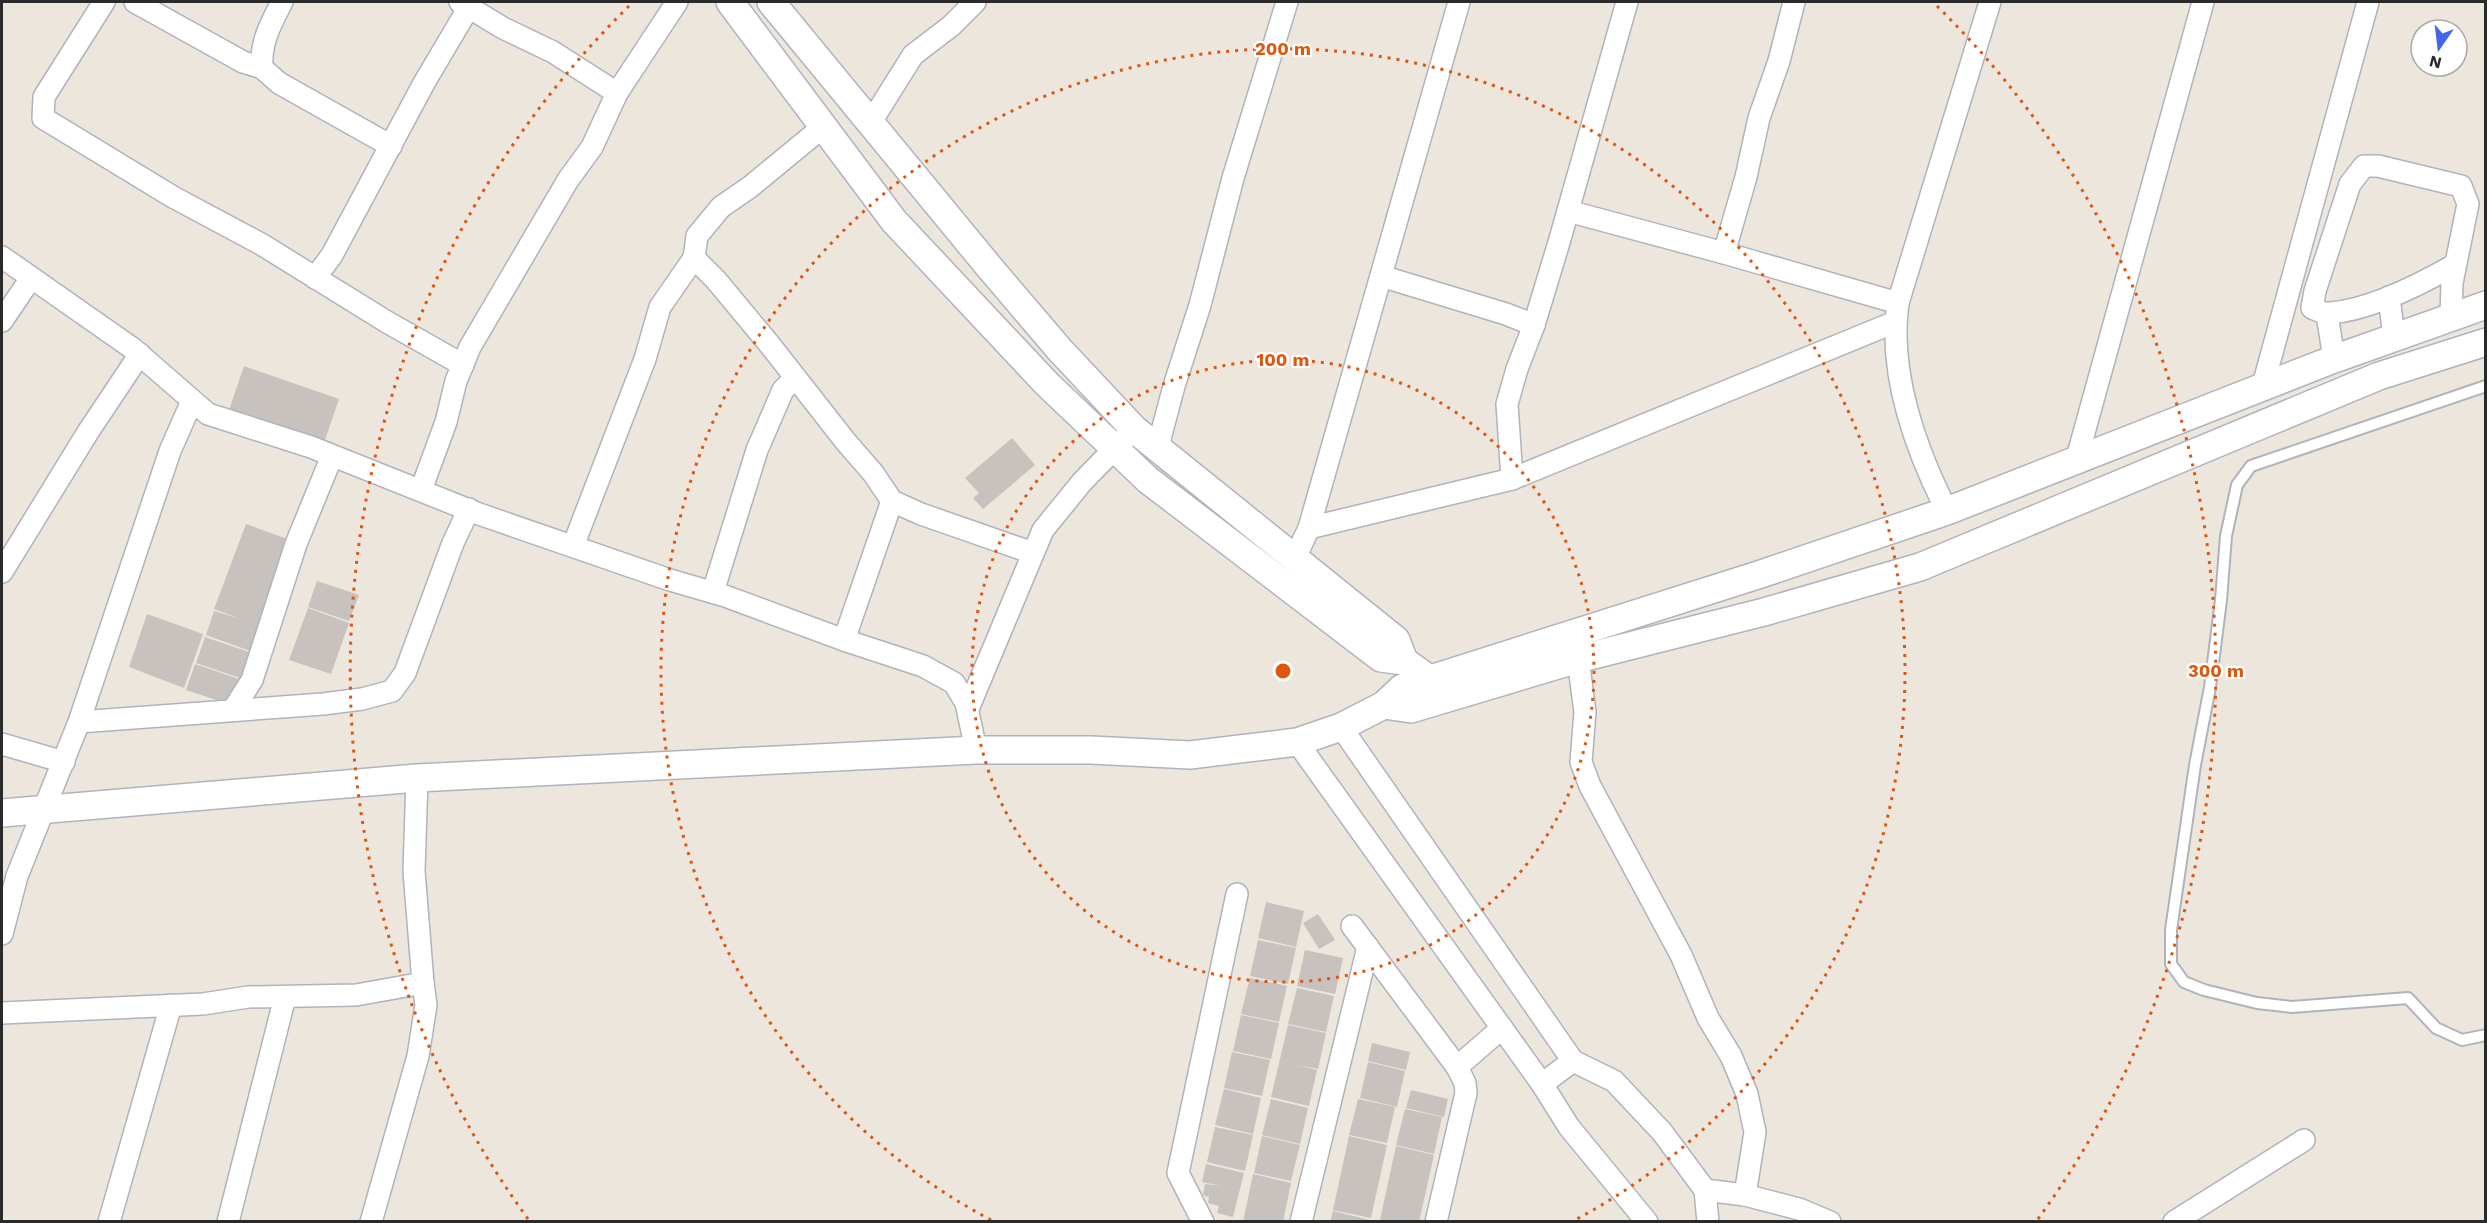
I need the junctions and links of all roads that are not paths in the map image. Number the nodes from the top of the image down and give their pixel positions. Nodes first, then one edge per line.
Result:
1 (104, 2) edge
2 (135, 2) edge
3 (282, 2) edge
4 (678, 2) edge
5 (730, 2) edge
6 (771, 2) edge
7 (975, 2) edge
8 (1287, 2) edge
9 (1459, 2) edge
10 (1627, 2) edge
11 (1794, 2) edge
12 (1990, 2) edge
13 (2203, 2) edge
14 (2368, 2) edge
15 (464, 4) edge
16 (262, 68) junction
17 (618, 93) junction
18 (871, 122) junction
19 (824, 126) junction
20 (392, 146) junction
21 (1568, 211) junction
22 (1724, 253) junction
23 (2, 257) edge
24 (694, 258) junction
25 (2456, 264) junction
26 (1381, 276) junction
27 (31, 278) junction
28 (315, 278) junction
29 (2389, 297) junction
30 (2486, 305) edge
31 (1897, 313) junction
32 (2327, 314) junction
33 (2451, 317) junction
34 (2, 321) edge
35 (1534, 325) junction
36 (2394, 337) junction
37 (2486, 342) edge
38 (140, 354) junction
39 (2334, 359) junction
40 (463, 365) junction
41 (795, 378) junction
42 (2486, 386) edge
43 (2262, 389) junction
44 (192, 401) junction
45 (1134, 429) junction
46 (1116, 449) junction
47 (1157, 450) junction
48 (332, 456) junction
49 (2078, 458) junction
50 (1512, 479) junction
51 (421, 489) junction
52 (892, 501) junction
53 (469, 509) junction
54 (1947, 511) junction
55 (1309, 528) junction
56 (573, 546) junction
57 (1033, 553) junction
58 (1294, 560) junction
59 (2, 572) edge
60 (713, 592) junction
61 (844, 640) junction
62 (1578, 659) junction
63 (1404, 661) junction
64 (1441, 688) junction
65 (968, 709) junction
66 (233, 711) junction
67 (79, 722) junction
68 (1341, 727) junction
69 (1297, 742) junction
70 (2, 744) edge
71 (976, 750) junction
72 (64, 762) junction
73 (417, 778) junction
74 (43, 810) junction
75 (2, 813) edge
76 (1237, 894) dead end
77 (1352, 926) dead end
78 (2, 933) edge
79 (1368, 947) junction
80 (423, 983) junction
81 (285, 997) junction
82 (171, 1005) junction
83 (2, 1013) edge
84 (1502, 1028) junction
85 (2486, 1035) edge
86 (1573, 1061) junction
87 (1457, 1067) junction
88 (1542, 1084) junction
89 (2304, 1140) dead end
90 (1705, 1190) junction
91 (1744, 1195) junction
92 (109, 1221) edge
93 (228, 1221) edge
94 (371, 1221) edge
95 (1203, 1221) edge
96 (1300, 1221) edge
97 (1436, 1221) edge
98 (1647, 1221) edge
99 (1708, 1221) edge
100 (1830, 1221) edge
101 (2174, 1221) edge

1 - 28 street
2 - 16 street
3 - 16 street
4 - 17 street
5 - 19 street
6 - 18 street
7 - 18 street
8 - 47 street
9 - 26 street
10 - 21 street
11 - 22 street
12 - 31 street
13 - 49 street
14 - 43 street
15 - 17 street
15 - 20 street
16 - 20 street
17 - 40 street
18 - 45 street
19 - 24 street
19 - 46 street
20 - 28 street
21 - 22 street
21 - 35 street
22 - 31 street
23 - 27 street
24 - 41 street
24 - 56 street
25 - 29 street
25 - 32 street
25 - 33 street
26 - 35 street
26 - 55 street
27 - 34 street
27 - 38 street
28 - 40 street
29 - 32 street
29 - 36 street
30 - 33 street
31 - 50 street
31 - 54 street
32 - 39 street
33 - 36 street
35 - 50 street
36 - 39 street
37 - 62 street
38 - 44 street
38 - 59 street
39 - 43 street
40 - 51 street
41 - 52 street
41 - 60 street
42 - 85 lane
43 - 49 street
44 - 48 street
44 - 67 street
45 - 46 street
45 - 47 street
46 - 57 street
46 - 63 street
47 - 58 street
48 - 51 street
48 - 66 street
49 - 54 street
50 - 55 street
51 - 53 street
52 - 57 street
52 - 61 street
53 - 56 street
53 - 66 street
54 - 64 street
55 - 58 street
56 - 60 street
57 - 65 street
58 - 63 street
60 - 61 street
61 - 65 street
62 - 64 street
62 - 91 street
63 - 64 street
64 - 68 street
65 - 71 street
66 - 67 street
67 - 72 street
68 - 69 street
68 - 86 street
69 - 71 street
69 - 84 street
70 - 72 street
71 - 73 street
72 - 74 street
73 - 74 street
73 - 80 street
74 - 75 street
74 - 78 street
76 - 95 street
77 - 79 street
79 - 87 street
79 - 96 street
80 - 81 street
80 - 94 street
81 - 82 street
81 - 93 street
82 - 83 street
82 - 92 street
84 - 87 street
84 - 88 street
86 - 88 street
86 - 90 street
87 - 97 street
88 - 98 street
89 - 101 street
90 - 91 street
90 - 99 street
91 - 100 street

